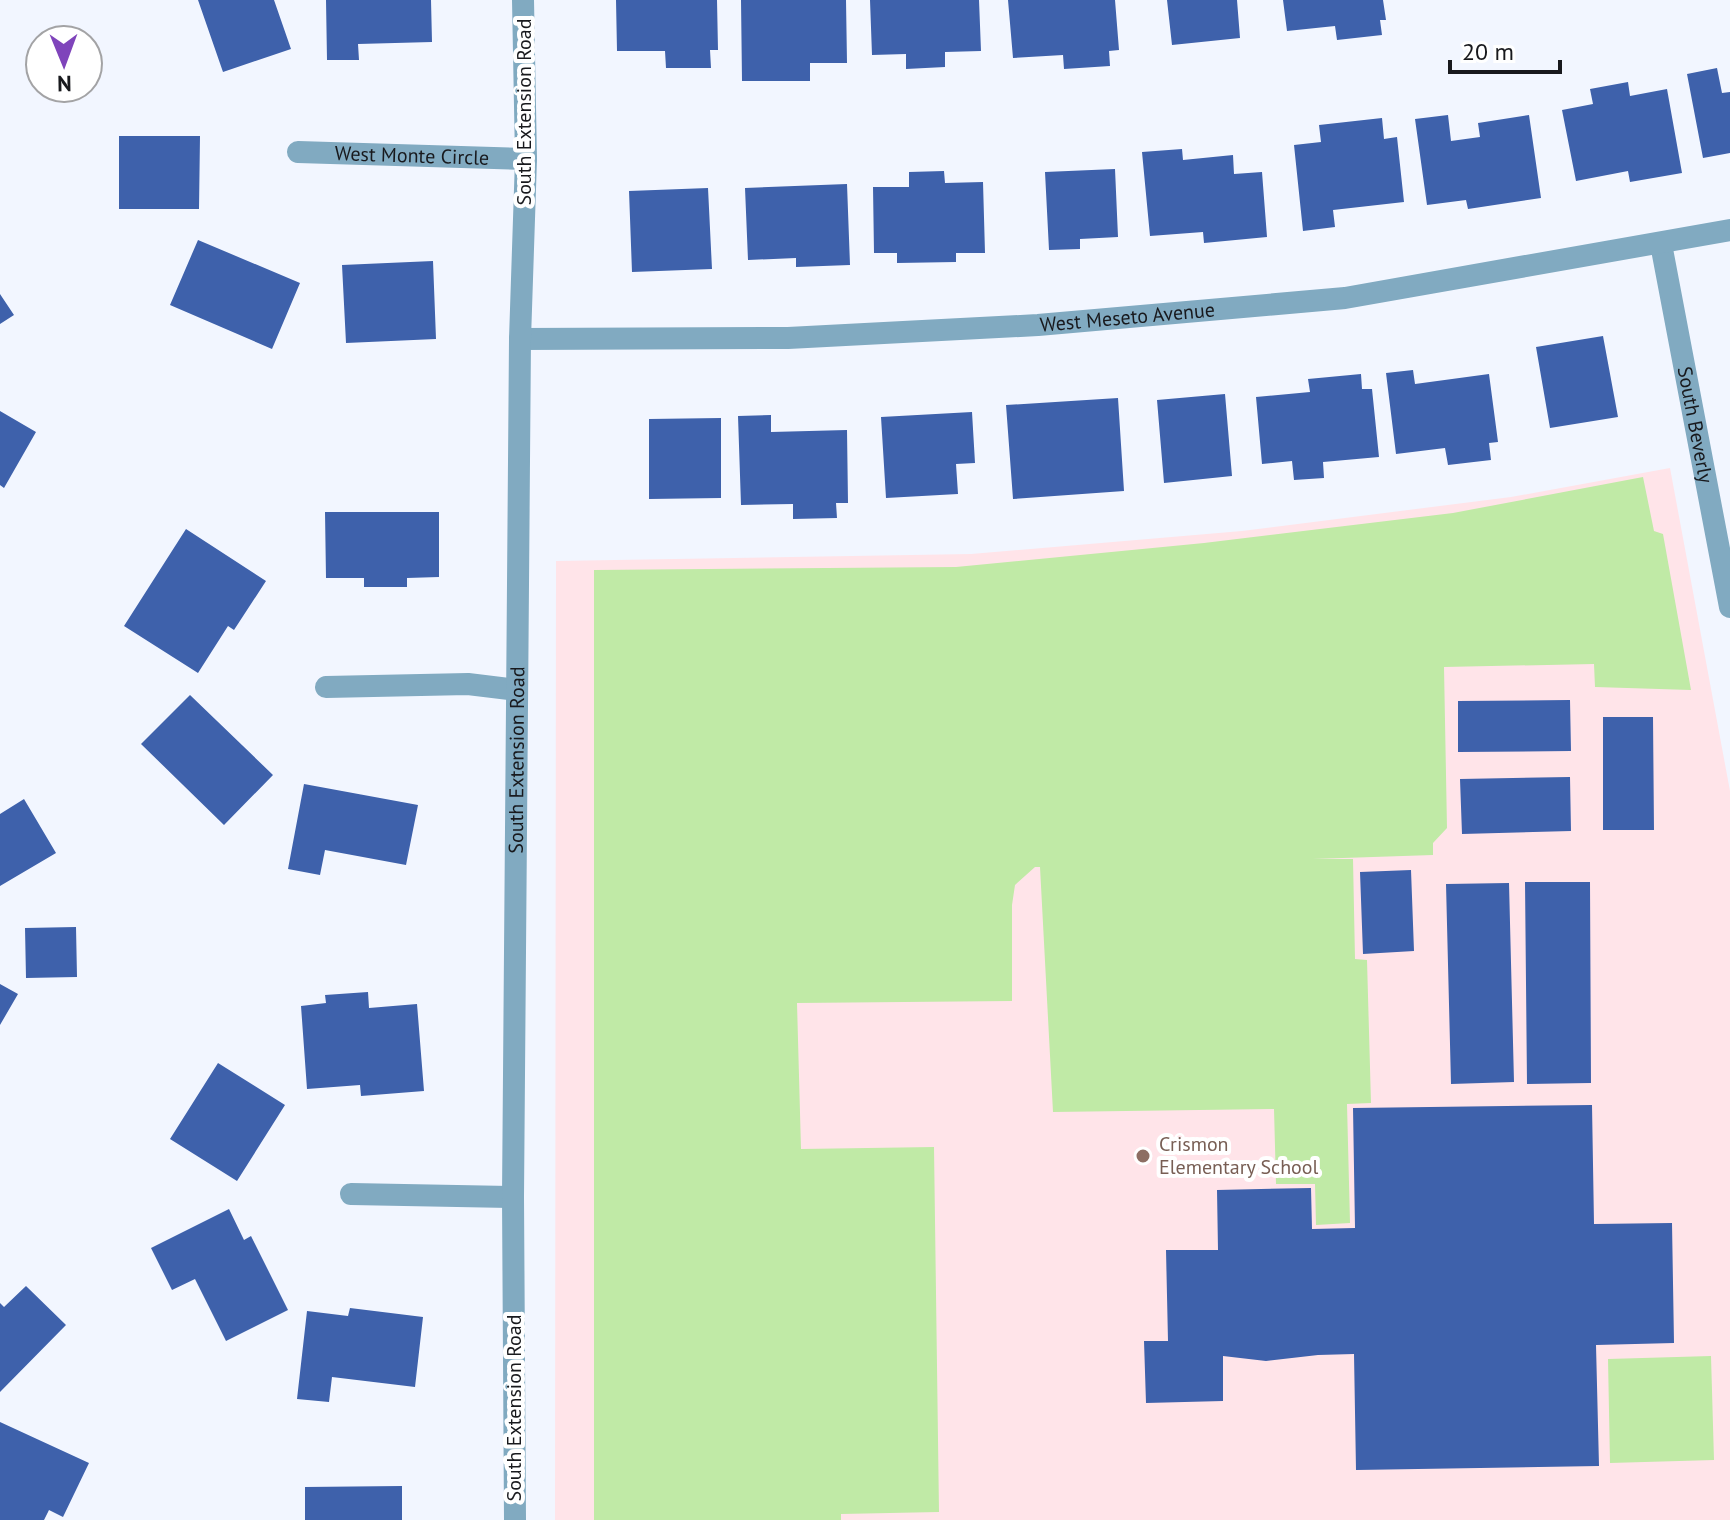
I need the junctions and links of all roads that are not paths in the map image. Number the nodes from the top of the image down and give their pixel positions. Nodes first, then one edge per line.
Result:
1 (523, 0) edge
2 (298, 152) dead end
3 (526, 159) junction
4 (1730, 230) edge
5 (1661, 244) junction
6 (520, 339) junction
7 (1730, 607) edge
8 (326, 687) dead end
9 (517, 690) junction
10 (351, 1194) dead end
11 (513, 1197) junction
12 (515, 1520) edge

1 - 3 street, South Extension Road
2 - 3 street, West Monte Circle
3 - 6 street, South Extension Road
4 - 5 street, West Meseto Avenue
5 - 6 street, West Meseto Avenue
5 - 7 street, South Beverly
6 - 9 street, South Extension Road
8 - 9 street
9 - 11 street, South Extension Road
10 - 11 street
11 - 12 street, South Extension Road

